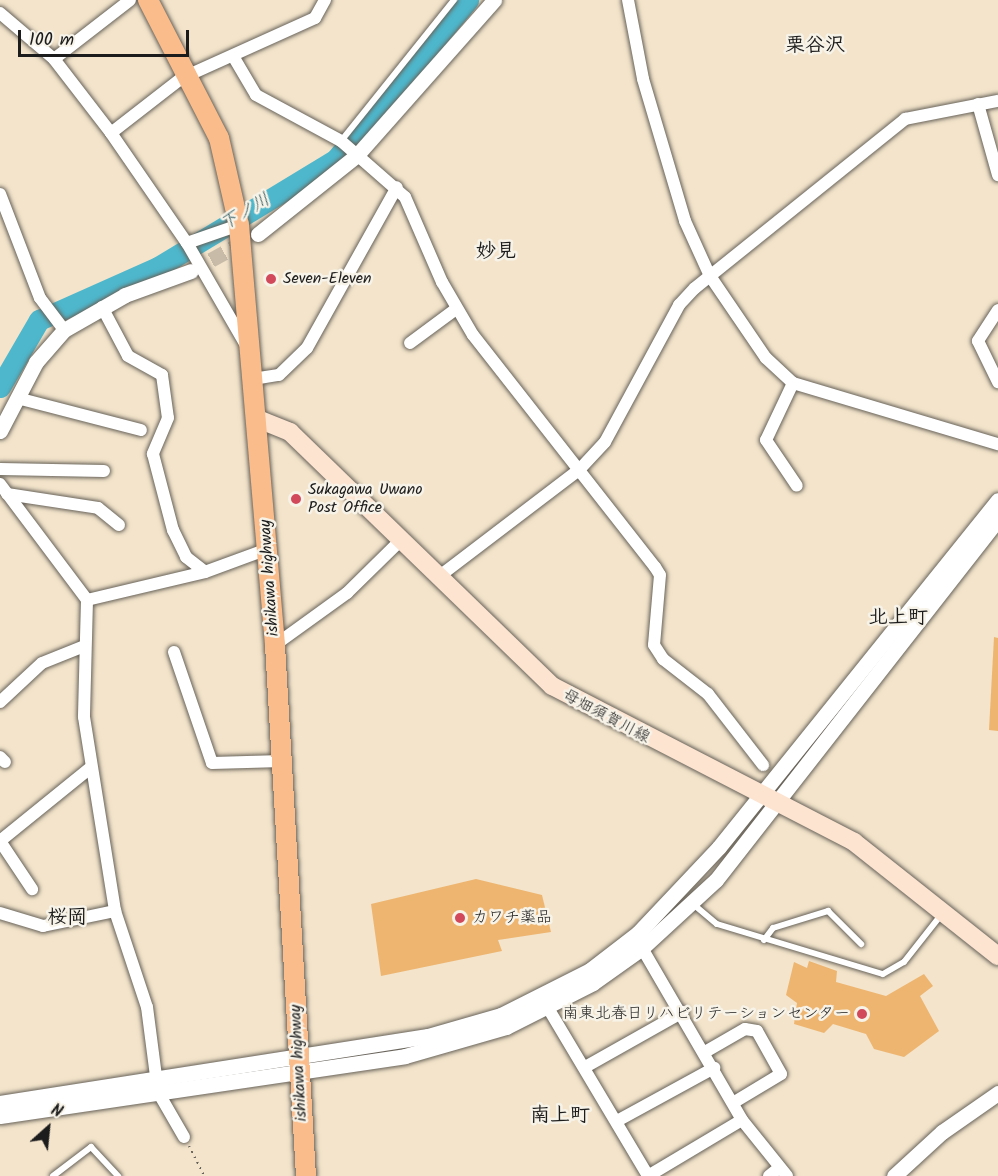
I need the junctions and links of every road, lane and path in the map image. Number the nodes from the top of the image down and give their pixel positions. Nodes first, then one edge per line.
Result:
1 (130, 0) edge
2 (148, 0) edge
3 (325, 0) edge
4 (454, 0) edge
5 (494, 0) edge
6 (628, 0) edge
7 (0, 13) edge
8 (232, 56) junction
9 (54, 59) junction
10 (190, 74) junction
11 (998, 101) edge
12 (978, 104) junction
13 (111, 133) junction
14 (341, 141) junction
15 (357, 154) junction
16 (998, 175) edge
17 (397, 187) junction
18 (0, 194) edge
19 (239, 225) junction
20 (258, 234) tunnel mouth
21 (187, 243) junction
22 (191, 270) tunnel mouth
23 (710, 276) junction
24 (102, 307) junction
25 (456, 309) junction
26 (998, 310) edge
27 (64, 330) junction
28 (410, 343) dead end
29 (249, 350) junction
30 (253, 379) junction
31 (998, 382) edge
32 (793, 383) junction
33 (17, 398) junction
34 (258, 419) junction
35 (141, 430) dead end
36 (0, 431) edge
37 (998, 444) edge
38 (0, 469) edge
39 (579, 470) junction
40 (104, 471) dead end
41 (797, 486) dead end
42 (4, 489) edge
43 (998, 500) edge
44 (998, 519) edge
45 (119, 525) dead end
46 (400, 541) junction
47 (268, 549) junction
48 (205, 572) junction
49 (437, 578) junction
50 (87, 600) junction
51 (275, 645) junction
52 (82, 647) junction
53 (174, 652) dead end
54 (0, 702) edge
55 (282, 761) junction
56 (763, 765) dead end
57 (90, 768) junction
58 (768, 797) junction
59 (0, 841) edge
60 (32, 889) dead end
61 (693, 904) junction
62 (115, 910) junction
63 (945, 910) junction
64 (0, 913) edge
65 (765, 940) junction
66 (861, 944) dead end
67 (642, 948) junction
68 (998, 956) edge
69 (548, 1008) junction
70 (683, 1012) junction
71 (705, 1052) junction
72 (299, 1065) junction
73 (587, 1066) junction
74 (714, 1068) junction
75 (157, 1086) junction
76 (998, 1093) edge
77 (0, 1103) edge
78 (733, 1103) junction
79 (0, 1116) edge
80 (742, 1120) junction
81 (617, 1121) junction
82 (184, 1137) joint
83 (778, 1173) edge
84 (54, 1176) edge
85 (118, 1176) edge
86 (204, 1176) edge
87 (306, 1176) edge
88 (894, 1176) edge

1 - 9 street
2 - 10 main road, ishikawa highway
3 - 8 street
4 - 14 lane
5 - 15 street
6 - 23 street
7 - 9 street
8 - 10 street
8 - 14 street
9 - 13 street
10 - 13 street
10 - 19 main road, ishikawa highway
11 - 12 street
12 - 16 street
12 - 23 street
13 - 21 street
14 - 15 street
15 - 17 street
15 - 20 street
17 - 25 street
17 - 30 street
18 - 27 street
19 - 21 street
19 - 29 main road, ishikawa highway
21 - 29 street
22 - 24 street
23 - 32 street
23 - 39 street
24 - 27 street
24 - 48 street
25 - 28 street
25 - 39 street
26 - 31 street
27 - 33 street
29 - 30 main road, ishikawa highway
30 - 34 main road, ishikawa highway
32 - 37 street
32 - 41 street
33 - 35 street
33 - 36 street
34 - 46 main road, 母畑須賀川線
34 - 47 main road, ishikawa highway
38 - 40 street
39 - 49 street
39 - 56 street
42 - 45 street
42 - 50 street
43 - 58 street
44 - 58 street
46 - 49 main road, 母畑須賀川線
46 - 51 street
47 - 48 street
47 - 51 main road, ishikawa highway
48 - 50 street
49 - 58 main road, 母畑須賀川線
50 - 52 street
51 - 55 main road, ishikawa highway
52 - 54 street
52 - 57 street
53 - 55 street
55 - 72 main road, ishikawa highway
57 - 59 street
57 - 62 street
58 - 61 street
58 - 63 main road, 母畑須賀川線
58 - 72 street
59 - 60 street
61 - 65 lane
61 - 67 street
62 - 64 street
62 - 75 street
63 - 65 lane
63 - 68 main road, 母畑須賀川線
65 - 66 lane
67 - 69 street
67 - 70 street
69 - 72 street
69 - 73 street
70 - 71 street
70 - 73 street
71 - 74 street
71 - 78 street
72 - 75 street
72 - 87 main road, ishikawa highway
73 - 81 street
74 - 78 street
74 - 81 street
75 - 77 street
75 - 79 street
75 - 82 street
76 - 88 street
78 - 80 street
80 - 81 street
80 - 83 street
82 - 86 path
84 - 85 lane

